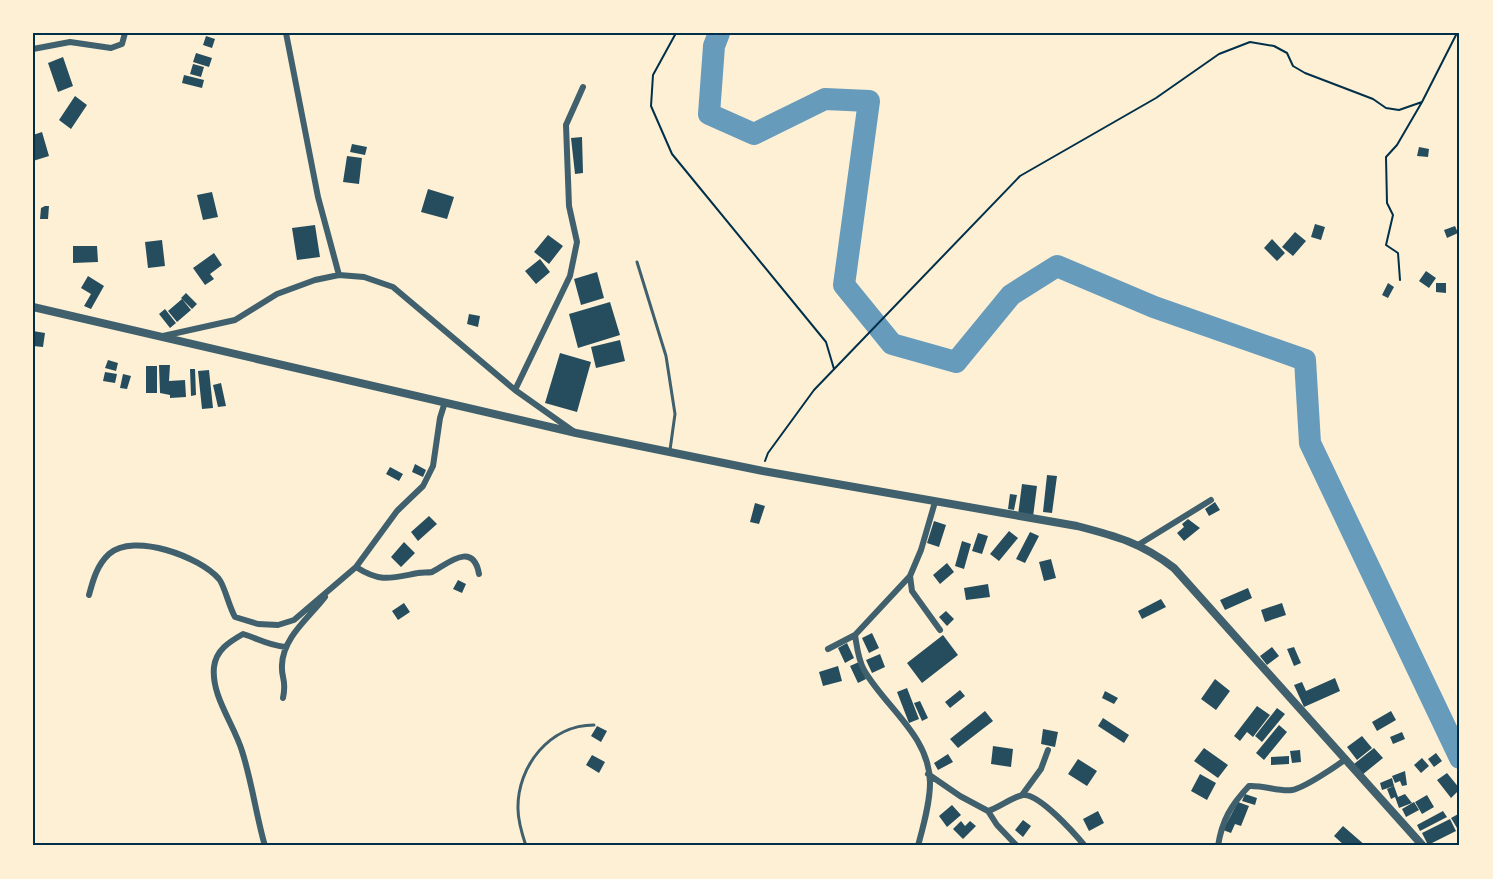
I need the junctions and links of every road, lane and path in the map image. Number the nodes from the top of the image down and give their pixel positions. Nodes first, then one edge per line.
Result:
1 (125, 33) edge
2 (286, 33) edge
3 (676, 33) edge
4 (1457, 33) edge
5 (33, 49) edge
6 (583, 87) dead end
7 (1422, 102) junction
8 (637, 262) dead end
9 (339, 275) junction
10 (1400, 280) dead end
11 (33, 307) edge
12 (161, 336) junction
13 (834, 370) junction
14 (515, 390) junction
15 (445, 402) junction
16 (576, 434) junction
17 (669, 452) junction
18 (763, 471) junction
19 (1211, 500) dead end
20 (935, 502) junction
21 (1138, 544) junction
22 (356, 567) junction
23 (479, 574) dead end
24 (910, 576) junction
25 (333, 584) junction
26 (88, 595) dead end
27 (940, 630) dead end
28 (855, 634) junction
29 (285, 647) junction
30 (828, 649) dead end
31 (283, 698) dead end
32 (594, 725) dead end
33 (1048, 750) dead end
34 (1346, 759) junction
35 (928, 774) junction
36 (1022, 795) junction
37 (988, 811) junction
38 (265, 846) edge
39 (526, 846) edge
40 (918, 846) edge
41 (1017, 846) edge
42 (1085, 846) edge
43 (1218, 846) edge
44 (1423, 846) edge

1 - 5 street
2 - 9 street
3 - 13 path
4 - 7 path
6 - 14 street
7 - 10 path
7 - 13 path
8 - 17 lane
9 - 12 street
9 - 14 street
11 - 12 street
12 - 15 street
13 - 18 path
14 - 16 street
15 - 16 street
15 - 22 street
16 - 17 street
17 - 18 street
18 - 20 street
19 - 21 street
20 - 21 street
20 - 24 street
21 - 34 street
22 - 23 street
22 - 25 street
24 - 27 street
24 - 28 street
25 - 26 street
25 - 29 street
28 - 30 street
28 - 35 street
29 - 31 street
29 - 38 street
32 - 39 lane
33 - 36 street
34 - 43 street
34 - 44 street
35 - 37 street
35 - 40 street
36 - 37 street
36 - 42 street
37 - 41 street

